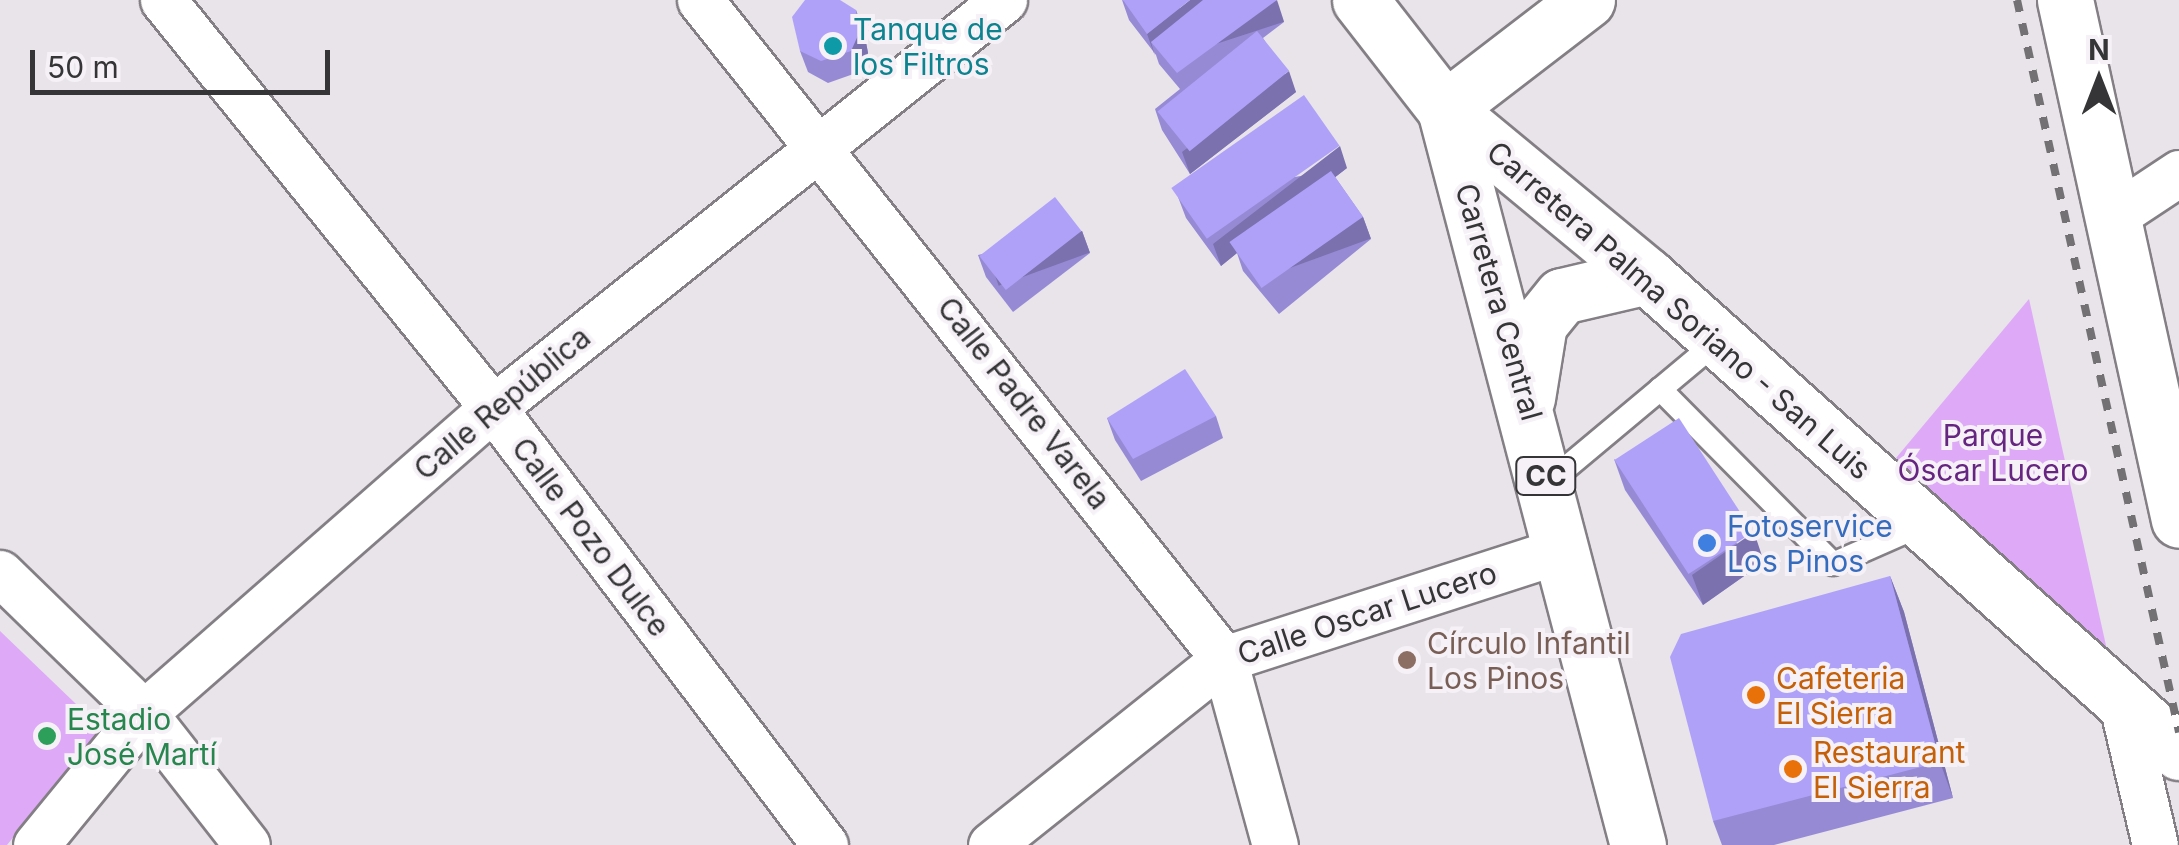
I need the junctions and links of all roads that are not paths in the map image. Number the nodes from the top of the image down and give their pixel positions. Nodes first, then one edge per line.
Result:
1 (163, 0) edge
2 (700, 0) edge
3 (1004, 0) edge
4 (1360, 0) edge
5 (1587, 0) edge
6 (2065, 0) edge
7 (1445, 109) junction
8 (822, 143) junction
9 (2179, 172) edge
10 (2114, 216) junction
11 (1648, 276) junction
12 (1718, 340) junction
13 (1660, 389) junction
14 (1527, 398) junction
15 (493, 408) junction
16 (1548, 483) junction
17 (2179, 520) edge
18 (1924, 524) junction
19 (1564, 549) junction
20 (0, 572) edge
21 (1224, 660) junction
22 (2120, 700) junction
23 (144, 713) junction
24 (2179, 752) edge
25 (36, 845) edge
26 (247, 845) edge
27 (824, 845) edge
28 (990, 845) edge
29 (1275, 845) edge
30 (1638, 845) edge
31 (2155, 845) edge

1 - 15 street, Calle Pozo Dulce
2 - 8 street, Calle Padre Varela
3 - 8 street, Calle República
4 - 7 main road, CC
5 - 7 main road
6 - 10 main road
7 - 11 main road, Carretera Palma Soriano - San Luis
7 - 14 main road, Carretera Central / CC
8 - 15 street, Calle República
8 - 21 street, Calle Padre Varela
9 - 10 street
10 - 17 main road
11 - 12 main road, Carretera Palma Soriano - San Luis
11 - 14 main road
12 - 13 lane
12 - 18 main road, Carretera Palma Soriano - San Luis
13 - 16 lane
13 - 18 lane
14 - 16 main road, Carretera Central / CC
15 - 23 street, Calle República
15 - 27 street, Calle Pozo Dulce
16 - 19 main road, Carretera Central / CC
18 - 22 main road, Carretera Palma Soriano - San Luis
19 - 21 street, Calle Oscar Lucero
19 - 30 main road, Carretera Central / CC
20 - 23 street
21 - 28 street, Calle Oscar Lucero
21 - 29 street, Calle Padre Varela
22 - 24 main road, Carretera Palma Soriano - San Luis
22 - 31 street
23 - 25 street, Calle República
23 - 26 street

